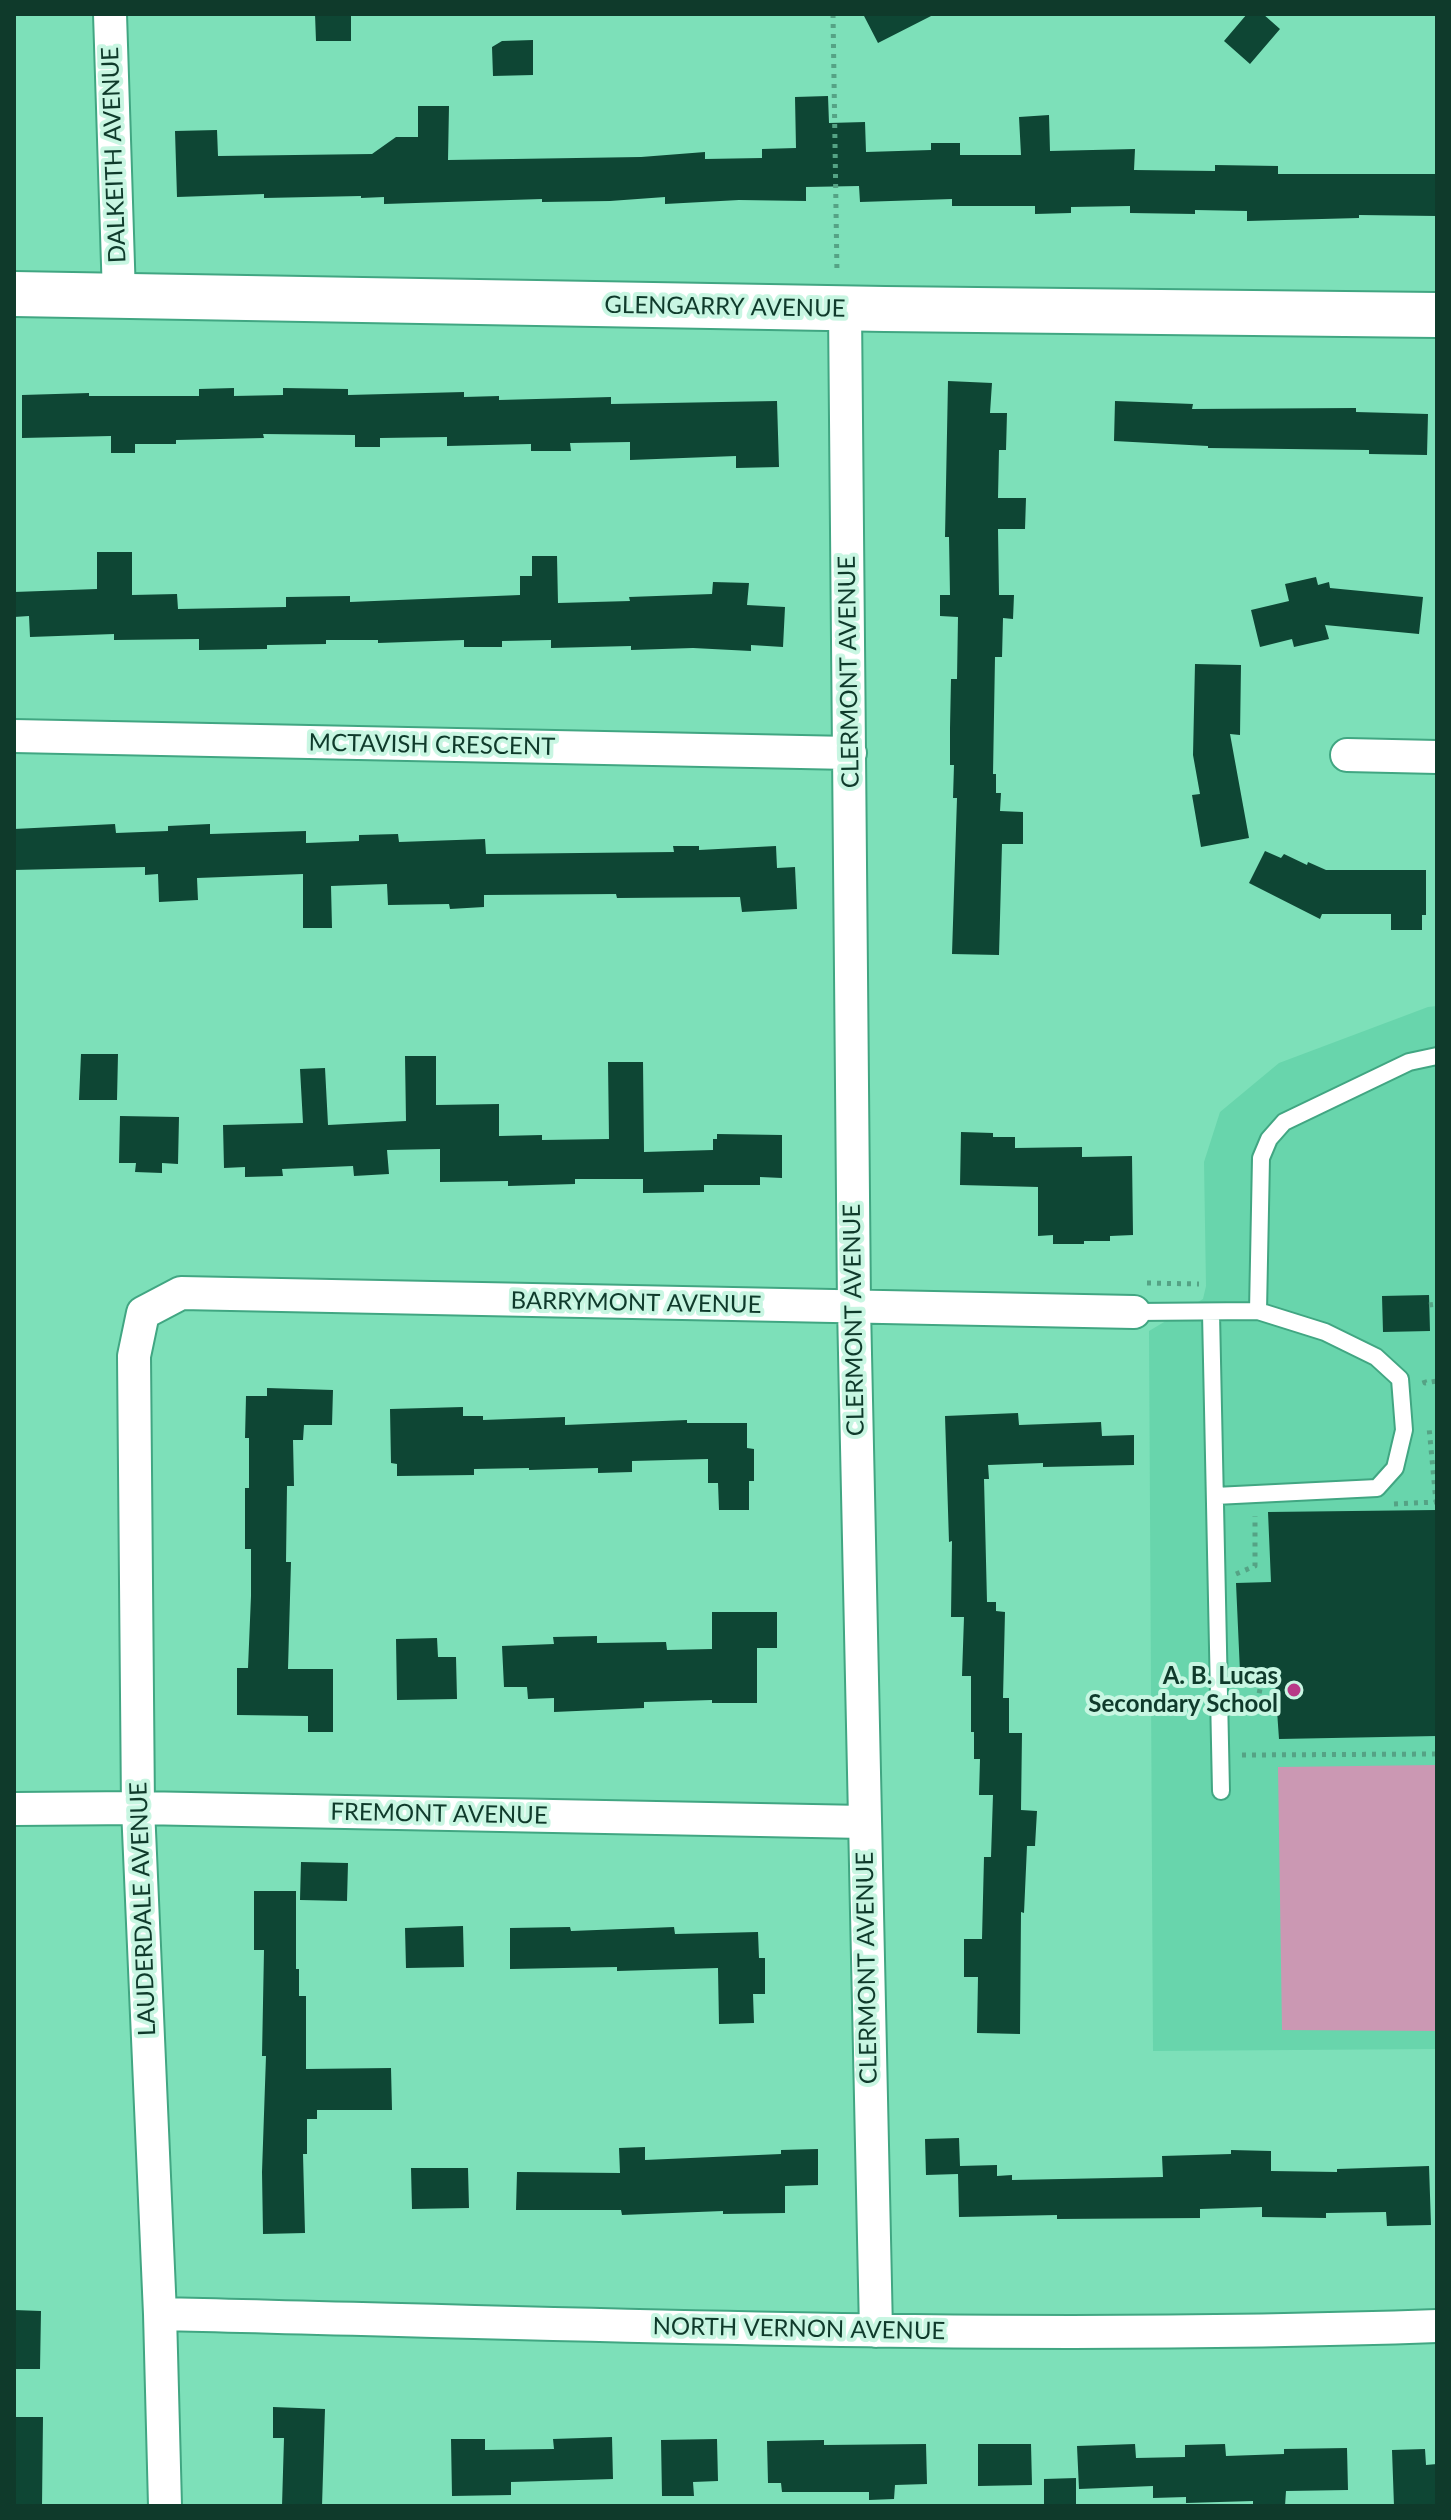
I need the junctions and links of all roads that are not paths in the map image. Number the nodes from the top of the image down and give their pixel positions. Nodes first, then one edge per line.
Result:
1 (110, 14) edge
2 (14, 294) edge
3 (119, 296) junction
4 (841, 298) junction
5 (1437, 315) edge
6 (14, 736) edge
7 (850, 753) junction
8 (1347, 755) dead end
9 (1437, 757) edge
10 (1437, 1056) edge
11 (854, 1307) junction
12 (1258, 1311) junction
13 (1134, 1312) joint
14 (143, 1313) joint
15 (1211, 1313) junction
16 (1215, 1496) junction
17 (1221, 1791) dead end
18 (138, 1808) junction
19 (14, 1809) edge
20 (864, 1822) junction
21 (160, 2314) junction
22 (1437, 2326) edge
23 (876, 2331) junction
24 (165, 2506) edge

1 - 3 street, DALKEITH AVENUE
2 - 3 street, GLENGARRY AVENUE
3 - 4 street, GLENGARRY AVENUE
4 - 5 street, GLENGARRY AVENUE
4 - 7 street, CLERMONT AVENUE
6 - 7 street, MCTAVISH CRESCENT
7 - 11 street, CLERMONT AVENUE
8 - 9 street
10 - 12 lane
11 - 13 street, BARRYMONT AVENUE
11 - 14 street, BARRYMONT AVENUE
11 - 20 street, CLERMONT AVENUE
12 - 15 lane
12 - 16 lane
13 - 15 lane
14 - 18 street, LAUDERDALE AVENUE
15 - 16 lane
16 - 17 lane
18 - 19 street, FREMONT AVENUE
18 - 20 street, FREMONT AVENUE
18 - 21 street, LAUDERDALE AVENUE
20 - 23 street, CLERMONT AVENUE
21 - 23 street, NORTH VERNON AVENUE
21 - 24 street, LAUDERDALE AVENUE
22 - 23 street, NORTH VERNON AVENUE

